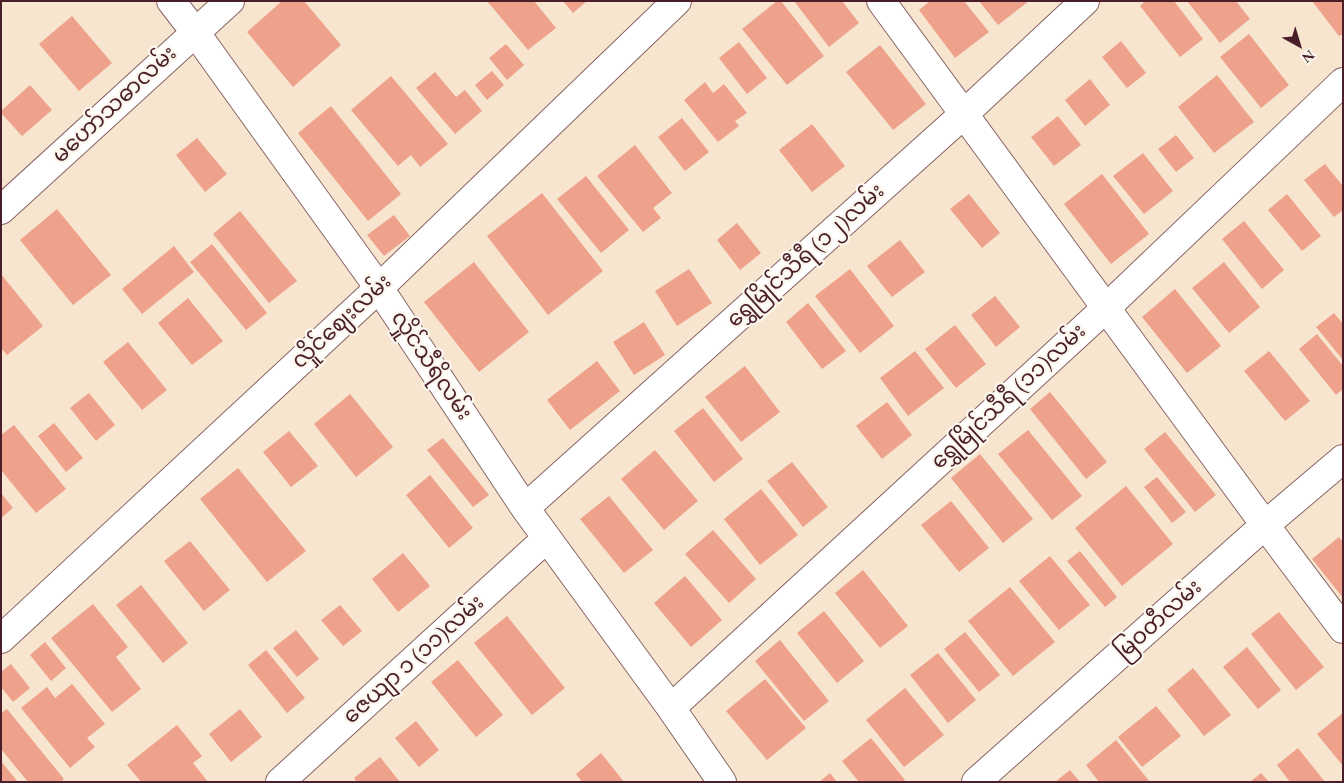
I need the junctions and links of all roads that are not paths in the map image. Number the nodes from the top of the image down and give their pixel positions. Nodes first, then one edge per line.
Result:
1 (171, 1) edge
2 (230, 1) edge
3 (677, 1) edge
4 (881, 1) edge
5 (1085, 1) edge
6 (195, 32) junction
7 (1343, 82) edge
8 (964, 114) junction
9 (1, 210) edge
10 (379, 288) junction
11 (1106, 308) junction
12 (1343, 459) edge
13 (525, 508) junction
14 (1265, 525) junction
15 (547, 538) junction
16 (1343, 629) edge
17 (1, 638) edge
18 (671, 708) junction
19 (722, 781) edge
20 (280, 782) edge
21 (976, 782) edge

1 - 6 street, လှိုင်သီရိလမ်း
2 - 6 street, မဟော်သဓာလမ်း
3 - 10 street, လှိုင်ဈေးလမ်း
4 - 8 street
5 - 8 street, ရွှေမြိုင်သီရီ (၁၂)လမ်း
6 - 9 street, မဟော်သဓာလမ်း
6 - 10 street, လှိုင်သီရိလမ်း
7 - 11 street, ရွှေမြိုင်သီရီ (၁၁)လမ်း
8 - 11 street
8 - 13 street, ရွှေမြိုင်သီရီ (၁၂)လမ်း
10 - 13 street, လှိုင်သီရိလမ်း
10 - 17 street, လှိုင်ဈေးလမ်း
11 - 14 street
11 - 18 street, ရွှေမြိုင်သီရီ (၁၁)လမ်း
12 - 14 street, မြဝတီလမ်း
13 - 15 street, လှိုင်သီရိလမ်း
14 - 16 street
14 - 21 street, မြဝတီလမ်း
15 - 18 street, လှိုင်သီရိလမ်း
15 - 20 street, ဇေယျာ ၁ (၁၁)လမ်း
18 - 19 street, လှိုင်သီရိလမ်း

